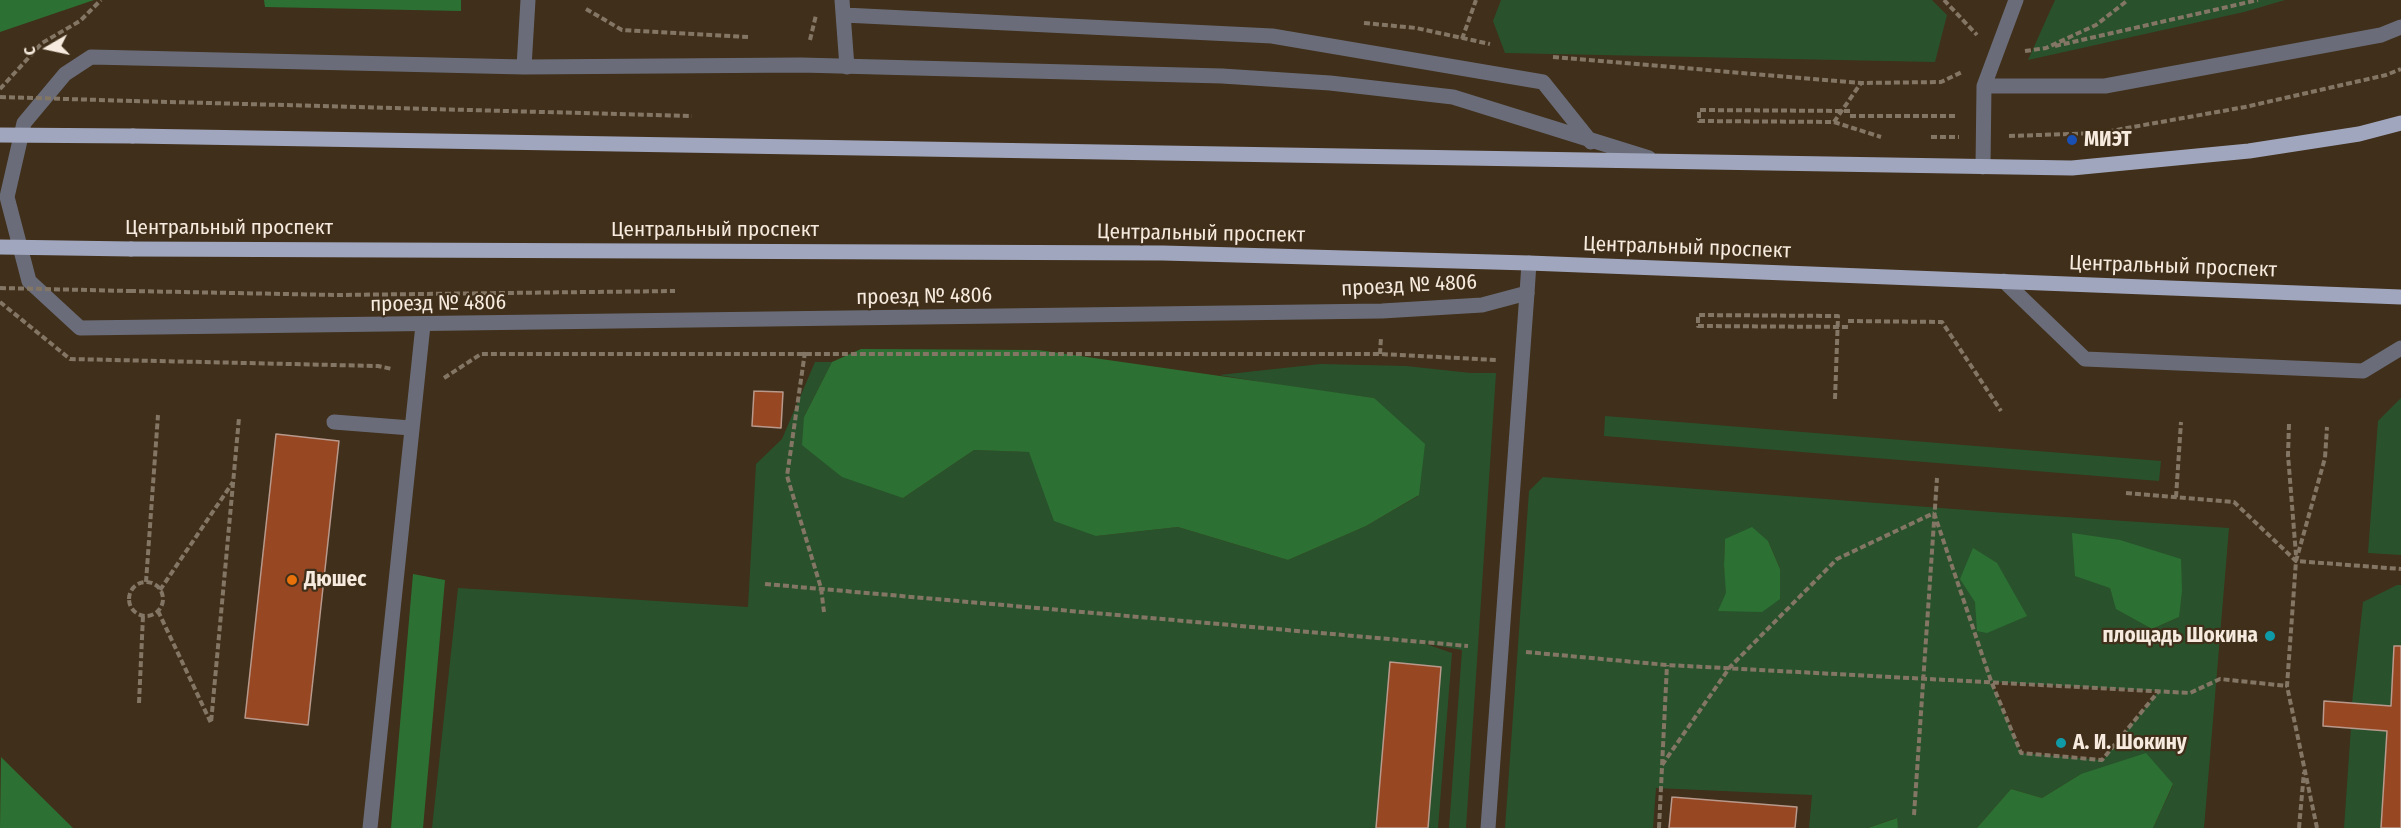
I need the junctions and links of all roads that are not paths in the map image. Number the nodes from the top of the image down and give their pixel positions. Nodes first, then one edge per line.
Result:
1 (528, 0) edge
2 (2016, 0) edge
3 (843, 8) edge
4 (2401, 27) edge
5 (524, 67) junction
6 (847, 67) junction
7 (1984, 86) junction
8 (2401, 123) edge
9 (0, 135) edge
10 (1591, 142) junction
11 (1657, 161) junction
12 (1983, 167) junction
13 (0, 247) edge
14 (1529, 263) junction
15 (2004, 281) junction
16 (1527, 292) junction
17 (2401, 297) edge
18 (423, 325) junction
19 (2401, 348) edge
20 (334, 422) dead end
21 (411, 428) junction
22 (370, 828) edge
23 (1488, 828) edge

1 - 5 street
2 - 7 street
3 - 6 street
3 - 10 street
4 - 7 street
5 - 6 street, проезд № 4806
5 - 18 street, проезд № 4806
6 - 10 street, проезд № 4806
7 - 12 street
8 - 12 main road
9 - 11 main road, bridge
10 - 11 street, проезд № 4806
11 - 12 main road
13 - 14 main road, Центральный проспект, bridge
14 - 15 main road, Центральный проспект
14 - 16 street
15 - 17 main road, Центральный проспект
15 - 19 street
16 - 18 street, проезд № 4806
16 - 23 street
18 - 21 street
20 - 21 street
21 - 22 street

